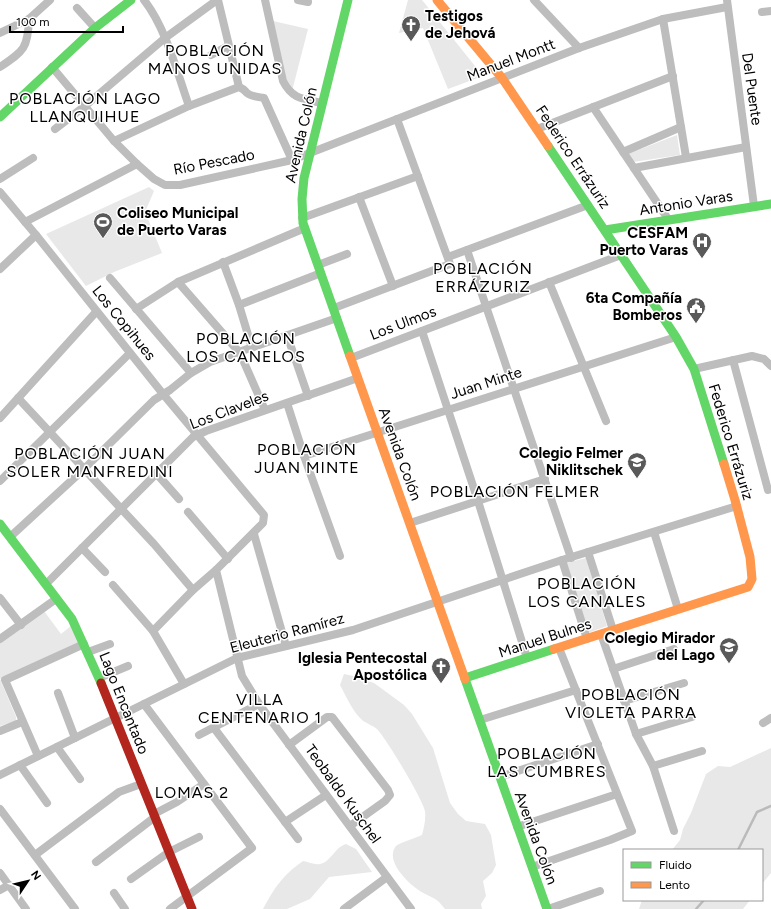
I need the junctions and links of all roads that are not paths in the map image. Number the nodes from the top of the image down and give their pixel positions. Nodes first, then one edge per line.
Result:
1 (50, 0) edge
2 (131, 0) edge
3 (144, 0) edge
4 (218, 0) edge
5 (265, 0) edge
6 (298, 0) edge
7 (348, 0) edge
8 (437, 0) edge
9 (534, 0) edge
10 (308, 2) dead end
11 (727, 4) edge
12 (77, 8) dead end
13 (771, 11) edge
14 (762, 12) dead end
15 (29, 19) junction
16 (663, 19) junction
17 (95, 28) junction
18 (0, 33) edge
19 (165, 38) junction
20 (228, 46) junction
21 (579, 48) junction
22 (211, 55) dead end
23 (0, 67) edge
24 (52, 67) junction
25 (673, 76) junction
26 (502, 78) junction
27 (239, 87) junction
28 (322, 103) junction
29 (85, 106) junction
30 (189, 106) junction
31 (593, 107) junction
32 (0, 117) edge
33 (397, 119) junction
34 (681, 127) junction
35 (55, 129) dead end
36 (537, 129) junction
37 (114, 141) junction
38 (746, 146) junction
39 (623, 152) junction
40 (310, 153) junction
41 (686, 157) junction
42 (33, 158) dead end
43 (292, 160) junction
44 (137, 164) junction
45 (634, 168) junction
46 (418, 176) junction
47 (0, 179) edge
48 (1, 194) edge
49 (359, 198) junction
50 (771, 204) edge
51 (588, 205) junction
52 (754, 206) junction
53 (302, 218) junction
54 (668, 219) junction
55 (25, 222) junction
56 (305, 228) junction
57 (605, 230) junction
58 (36, 235) junction
59 (467, 250) junction
60 (347, 254) dead end
61 (621, 255) junction
62 (449, 260) junction
63 (223, 262) junction
64 (0, 269) edge
65 (320, 269) junction
66 (110, 278) dead end
67 (178, 282) junction
68 (549, 282) junction
69 (393, 286) junction
70 (239, 305) junction
71 (486, 306) junction
72 (334, 308) junction
73 (136, 309) junction
74 (96, 312) junction
75 (337, 318) junction
76 (422, 331) junction
77 (287, 335) junction
78 (676, 337) junction
79 (252, 348) junction
80 (239, 352) junction
81 (130, 354) junction
82 (351, 358) junction
83 (733, 360) junction
84 (771, 366) edge
85 (584, 367) junction
86 (694, 369) junction
87 (191, 373) junction
88 (358, 378) junction
89 (515, 389) junction
90 (163, 394) junction
91 (308, 396) junction
92 (18, 398) junction
93 (287, 403) junction
94 (265, 410) junction
95 (448, 410) junction
96 (0, 418) edge
97 (606, 421) dead end
98 (50, 432) junction
99 (378, 432) junction
100 (196, 435) junction
101 (304, 456) junction
102 (84, 469) junction
103 (156, 473) junction
104 (545, 479) junction
105 (0, 481) edge
106 (768, 490) dead end
107 (179, 499) dead end
108 (478, 501) junction
109 (737, 506) junction
110 (121, 508) junction
111 (188, 512) dead end
112 (410, 523) junction
113 (0, 524) edge
114 (654, 532) junction
115 (254, 534) junction
116 (10, 537) junction
117 (82, 548) junction
118 (588, 552) junction
119 (340, 556) dead end
120 (571, 558) junction
121 (228, 559) junction
122 (562, 560) junction
123 (216, 570) junction
124 (105, 572) dead end
125 (502, 581) junction
126 (46, 584) junction
127 (113, 584) dead end
128 (748, 587) joint
129 (193, 590) junction
130 (0, 598) edge
131 (56, 598) junction
132 (437, 602) junction
133 (678, 609) junction
134 (20, 625) junction
135 (613, 630) junction
136 (152, 631) junction
137 (601, 634) junction
138 (0, 639) edge
139 (587, 639) junction
140 (110, 644) dead end
141 (286, 646) junction
142 (86, 648) junction
143 (559, 648) junction
144 (674, 649) dead end
145 (237, 658) junction
146 (527, 658) junction
147 (128, 666) dead end
148 (613, 669) junction
149 (99, 678) junction
150 (465, 678) junction
151 (684, 683) dead end
152 (184, 684) junction
153 (576, 690) junction
154 (58, 693) dead end
155 (624, 701) junction
156 (144, 704) junction
157 (259, 704) junction
158 (692, 717) dead end
159 (114, 718) junction
160 (771, 718) edge
161 (480, 720) junction
162 (22, 722) junction
163 (763, 723) dead end
164 (214, 728) junction
165 (0, 731) edge
166 (636, 734) junction
167 (199, 735) dead end
168 (75, 738) junction
169 (598, 744) junction
170 (290, 745) junction
171 (57, 747) junction
172 (702, 751) dead end
173 (38, 756) junction
174 (20, 765) junction
175 (653, 766) junction
176 (0, 775) edge
177 (500, 777) junction
178 (80, 780) dead end
179 (141, 784) junction
180 (204, 784) junction
181 (617, 794) junction
182 (326, 795) junction
183 (47, 803) dead end
184 (0, 809) edge
185 (154, 815) junction
186 (285, 822) junction
187 (350, 826) junction
188 (518, 827) junction
189 (674, 831) dead end
190 (199, 837) dead end
191 (298, 839) dead end
192 (169, 852) junction
193 (35, 855) junction
194 (96, 862) dead end
195 (532, 867) junction
196 (0, 873) edge
197 (388, 878) junction
198 (132, 879) dead end
199 (9, 885) junction
200 (0, 890) edge
201 (600, 891) dead end
202 (114, 893) dead end
203 (187, 896) junction
204 (347, 908) edge
205 (26, 909) edge
206 (74, 909) edge
207 (125, 909) edge
208 (170, 909) edge
209 (192, 909) edge
210 (410, 909) edge
211 (547, 909) edge

1 - 15 street
2 - 17 street
3 - 19 street
4 - 19 street
4 - 20 street
5 - 28 street
6 - 10 street
7 - 28 street, Avenida Colón
8 - 26 street, Federico Errázuriz
9 - 21 street
11 - 16 street, Manuel Montt
11 - 38 street, Del Puente
12 - 17 street
13 - 14 street
15 - 18 street
15 - 23 street
16 - 21 street, Manuel Montt
16 - 25 street
17 - 24 street
19 - 29 street
19 - 30 street
20 - 22 street
20 - 27 street
21 - 26 street, Manuel Montt
24 - 29 street, Río Pescado
24 - 32 street
25 - 31 street
25 - 34 street
26 - 33 street, Manuel Montt
26 - 36 street, Federico Errázuriz
27 - 30 street
27 - 43 street
28 - 40 street, Avenida Colón
29 - 35 street
29 - 37 street, Río Pescado
30 - 37 street
31 - 36 street
31 - 39 street
33 - 40 street, Manuel Montt
33 - 46 street
34 - 39 street
34 - 41 street
36 - 51 street, Federico Errázuriz
37 - 44 street, Río Pescado
38 - 41 street
38 - 52 street, Del Puente
39 - 45 street
40 - 43 street, Río Pescado
40 - 53 street, Avenida Colón
41 - 45 street
42 - 47 street
43 - 44 street, Río Pescado
44 - 55 street
45 - 54 street
46 - 49 street
46 - 62 street
48 - 55 street, Los Copihues
49 - 53 street
49 - 69 street
50 - 52 street, Antonio Varas
51 - 57 street, Federico Errázuriz
51 - 59 street
52 - 54 street, Antonio Varas
53 - 56 street, Avenida Colón
54 - 57 street, Antonio Varas
55 - 58 street, Los Copihues
56 - 63 street
56 - 65 street, Avenida Colón
57 - 61 street, Federico Errázuriz
58 - 64 street
58 - 74 street, Los Copihues
59 - 62 street
59 - 71 street
60 - 65 street
61 - 68 street, Los Ulmos
61 - 78 street, Federico Errázuriz
62 - 69 street
63 - 67 street
63 - 70 street
65 - 70 street
65 - 72 street, Avenida Colón
66 - 73 street
67 - 73 street
67 - 80 street
68 - 71 street, Los Ulmos
68 - 85 street
69 - 72 street
70 - 79 street
71 - 76 street, Los Ulmos
71 - 89 street
72 - 75 street, Avenida Colón
73 - 87 street
74 - 81 street, Los Copihues
74 - 92 street
75 - 77 street
75 - 82 street, Avenida Colón
76 - 82 street, Los Ulmos
76 - 95 street
77 - 79 street
77 - 91 street
78 - 85 street, Juan Minte
78 - 86 street, Federico Errázuriz
79 - 80 street
80 - 87 street
80 - 94 street
81 - 90 street, Los Copihues
81 - 98 street
82 - 88 street, Avenida Colón
83 - 84 street
83 - 86 street
83 - 106 street
85 - 89 street, Juan Minte
85 - 97 street
86 - 109 street, Federico Errázuriz
87 - 90 street
88 - 91 street, Los Claveles
88 - 99 street, Avenida Colón
89 - 95 street, Juan Minte
89 - 104 street
90 - 100 street, Los Copihues
90 - 102 street
91 - 93 street, Los Claveles
92 - 96 street
92 - 98 street
93 - 94 street, Los Claveles
93 - 101 street
94 - 100 street, Los Claveles
95 - 99 street, Juan Minte
95 - 108 street
98 - 102 street
98 - 105 street
99 - 101 street, Juan Minte
99 - 112 street, Avenida Colón
100 - 103 street, Los Claveles
100 - 115 street, Los Copihues
101 - 119 street
102 - 110 street
102 - 116 street
103 - 107 street
103 - 110 street, Los Claveles
104 - 108 street
104 - 120 street
108 - 112 street
108 - 125 street
109 - 114 street, Eleuterio Ramírez
109 - 128 street, Federico Errázuriz
110 - 117 street, Los Claveles
110 - 129 street
111 - 121 street
112 - 132 street, Avenida Colón
113 - 116 street, Lago Encantado
114 - 118 street, Eleuterio Ramírez
114 - 133 street
115 - 121 street
115 - 141 street
116 - 126 street, Lago Encantado
117 - 124 street
117 - 126 street, Los Claveles
118 - 120 street, Eleuterio Ramírez
118 - 135 street
120 - 122 street, Eleuterio Ramírez
121 - 123 street
122 - 125 street, Eleuterio Ramírez
122 - 139 street
123 - 129 street
123 - 145 street, Teobaldo Kuschel
125 - 132 street, Eleuterio Ramírez
125 - 146 street
126 - 131 street, Lago Encantado
127 - 136 street
128 - 133 street, Manuel Bulnes
129 - 136 street
130 - 134 street
131 - 134 street
131 - 142 street, Lago Encantado
132 - 141 street, Eleuterio Ramírez
132 - 150 street, Avenida Colón
133 - 135 street, Manuel Bulnes
134 - 138 street
135 - 137 street, Manuel Bulnes
136 - 152 street
137 - 139 street, Manuel Bulnes
137 - 148 street
139 - 143 street, Manuel Bulnes
140 - 142 street
141 - 145 street, Eleuterio Ramírez
142 - 149 street, Lago Encantado
142 - 162 street
143 - 146 street, Manuel Bulnes
143 - 153 street
144 - 148 street
145 - 152 street, Eleuterio Ramírez
145 - 157 street, Teobaldo Kuschel
146 - 150 street, Manuel Bulnes
147 - 149 street
148 - 155 street
149 - 159 street, Lago Encantado
150 - 161 street, Avenida Colón
151 - 155 street
152 - 156 street, Eleuterio Ramírez
153 - 161 street
153 - 169 street
154 - 168 street
155 - 166 street
156 - 159 street, Eleuterio Ramírez
156 - 180 street
157 - 164 street
157 - 170 street, Teobaldo Kuschel
158 - 166 street
159 - 168 street, Eleuterio Ramírez
159 - 179 street, Lago Encantado
160 - 163 street
161 - 177 street, Avenida Colón
162 - 165 street
162 - 173 street
164 - 167 street
164 - 186 street
166 - 175 street
168 - 171 street, Eleuterio Ramírez
169 - 177 street
169 - 181 street
170 - 182 street, Teobaldo Kuschel
170 - 187 street
171 - 173 street, Eleuterio Ramírez
171 - 178 street
172 - 175 street
173 - 174 street, Eleuterio Ramírez
174 - 176 street, Eleuterio Ramírez
174 - 183 street
175 - 189 street
177 - 188 street, Avenida Colón
179 - 185 street, Lago Encantado
179 - 193 street
180 - 185 street
180 - 203 street
181 - 188 street
181 - 195 street
182 - 186 street
182 - 187 street, Teobaldo Kuschel
184 - 193 street
185 - 192 street, Lago Encantado
185 - 194 street
186 - 191 street
187 - 197 street, Teobaldo Kuschel
188 - 195 street, Avenida Colón
190 - 192 street
192 - 198 street
192 - 203 street, Lago Encantado
193 - 206 street
195 - 211 street, Avenida Colón
196 - 199 street
197 - 204 street
197 - 210 street, Teobaldo Kuschel
199 - 200 street
199 - 205 street
201 - 211 street
202 - 207 street
203 - 208 street
203 - 209 street, Lago Encantado

